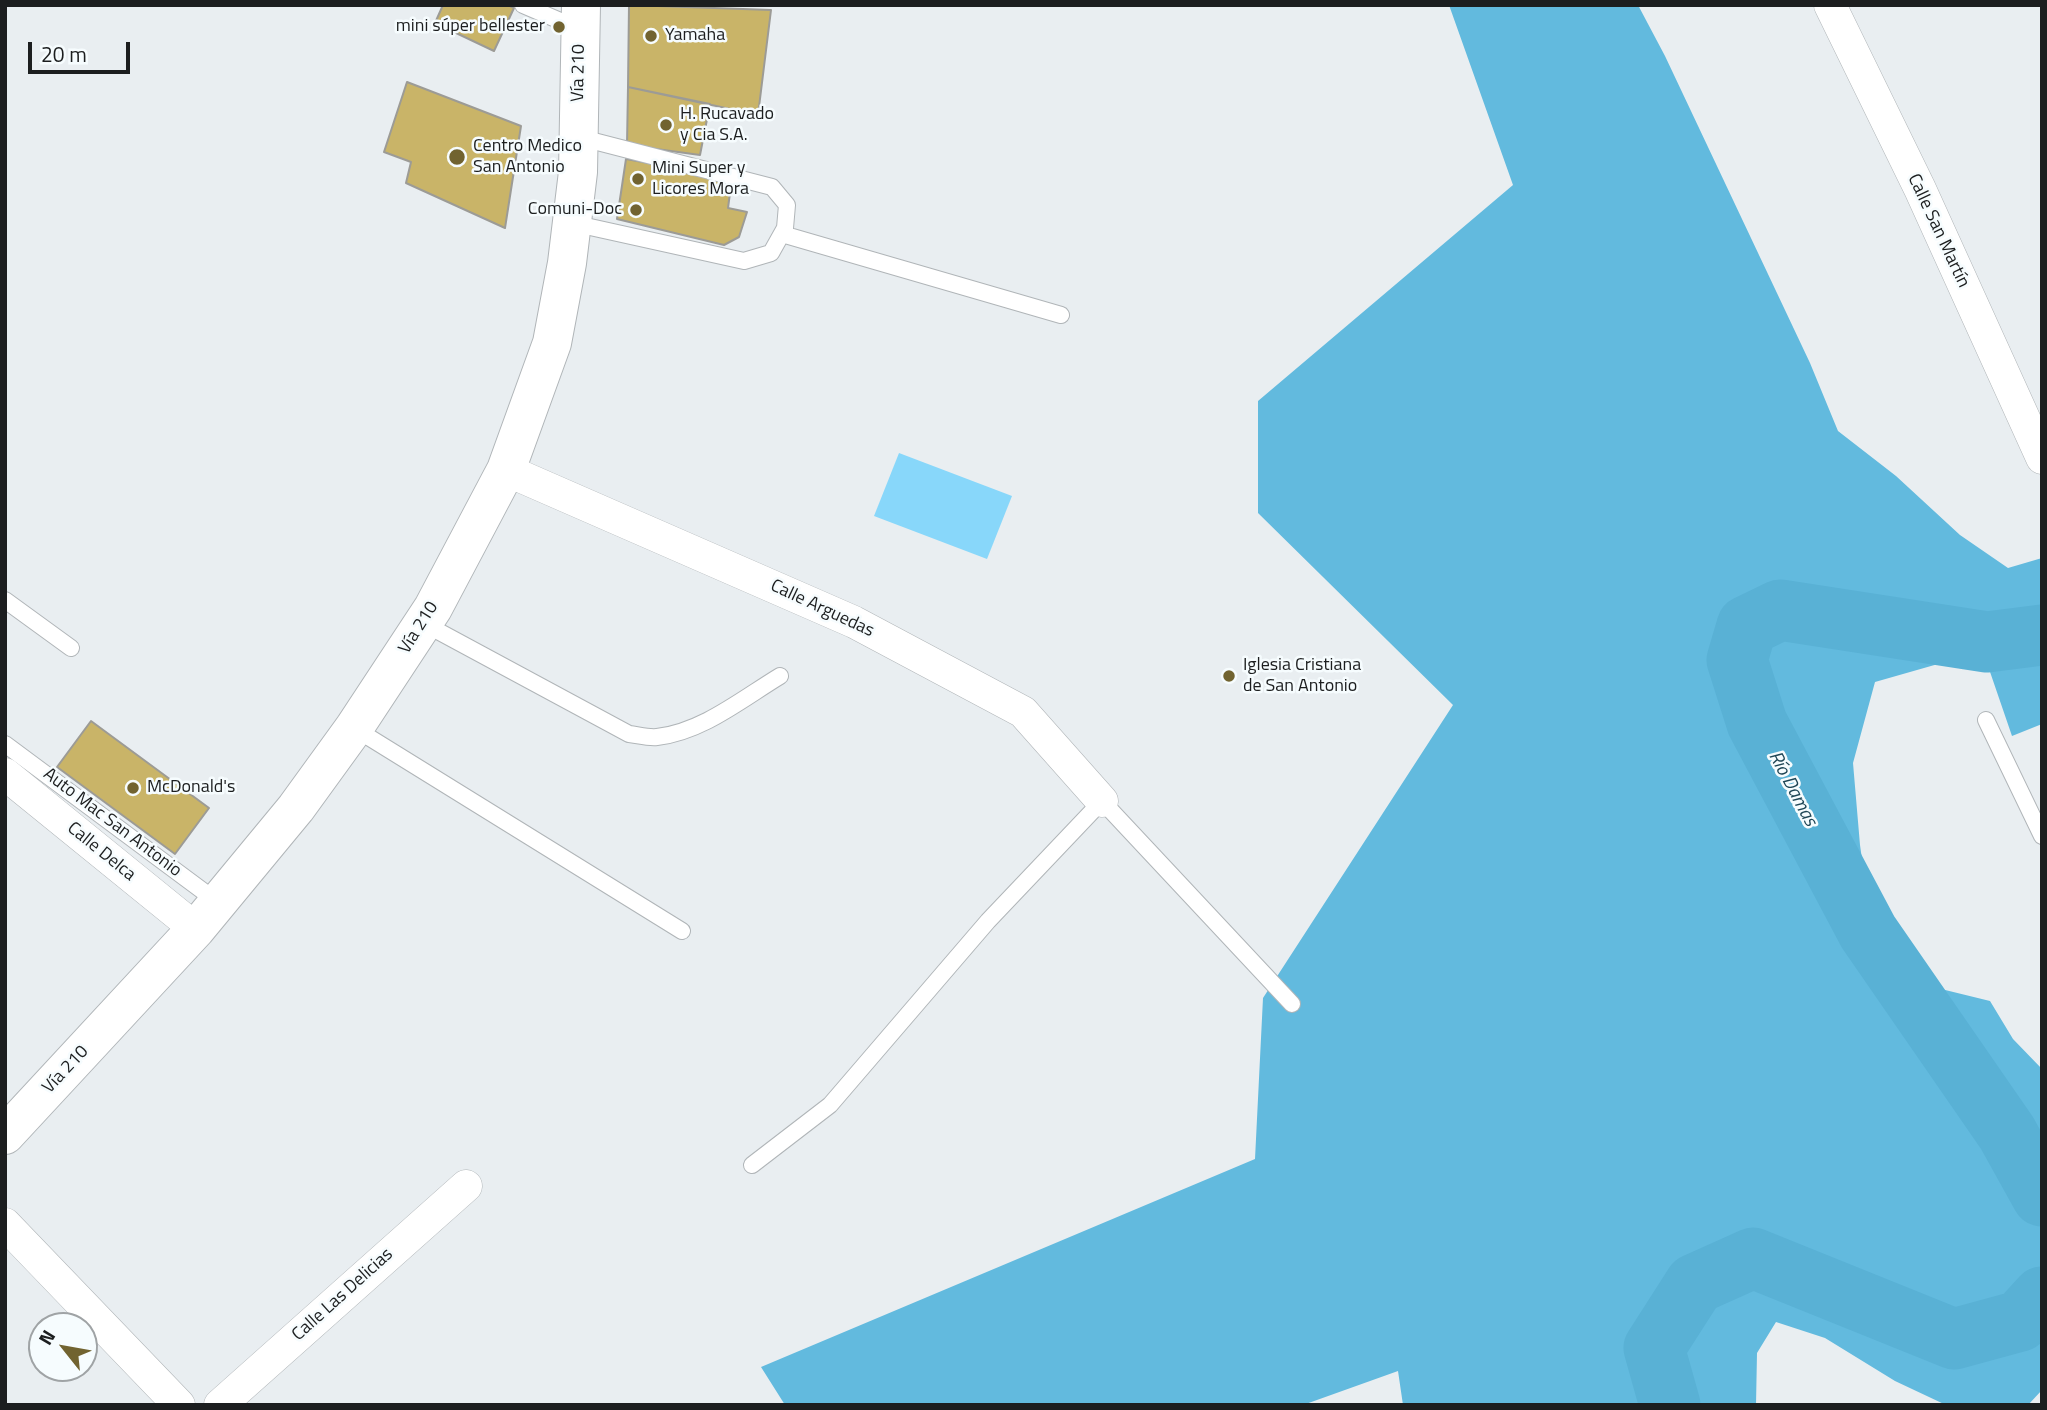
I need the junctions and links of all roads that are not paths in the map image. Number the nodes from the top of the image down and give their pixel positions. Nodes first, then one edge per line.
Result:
1 (523, 5) edge
2 (1830, 5) edge
3 (581, 17) edge
4 (578, 137) junction
5 (572, 223) junction
6 (782, 234) junction
7 (1061, 315) dead end
8 (2042, 458) edge
9 (506, 470) junction
10 (5, 600) edge
11 (423, 623) junction
12 (71, 648) dead end
13 (780, 676) dead end
14 (1986, 720) dead end
15 (354, 728) junction
16 (5, 744) edge
17 (5, 774) edge
18 (1102, 801) junction
19 (2042, 836) edge
20 (208, 916) junction
21 (682, 931) dead end
22 (1292, 1004) dead end
23 (7, 1129) edge
24 (752, 1166) dead end
25 (466, 1186) dead end
26 (5, 1224) edge
27 (180, 1405) edge
28 (220, 1405) edge

1 - 3 lane
2 - 8 street, Calle San Martín
3 - 4 main road, Vía 210
4 - 5 main road, Vía 210
4 - 6 lane
5 - 6 lane
5 - 9 main road, Vía 210
6 - 7 lane
9 - 11 main road, Vía 210
9 - 18 street, Calle Arguedas
10 - 12 lane
11 - 13 lane
11 - 15 main road, Vía 210
14 - 19 lane
15 - 20 main road, Vía 210
15 - 21 lane
16 - 20 lane, Auto Mac San Antonio
17 - 20 street, Calle Delca
18 - 22 lane
18 - 24 lane
20 - 23 main road, Vía 210
25 - 28 street, Calle Las Delicias
26 - 27 street

